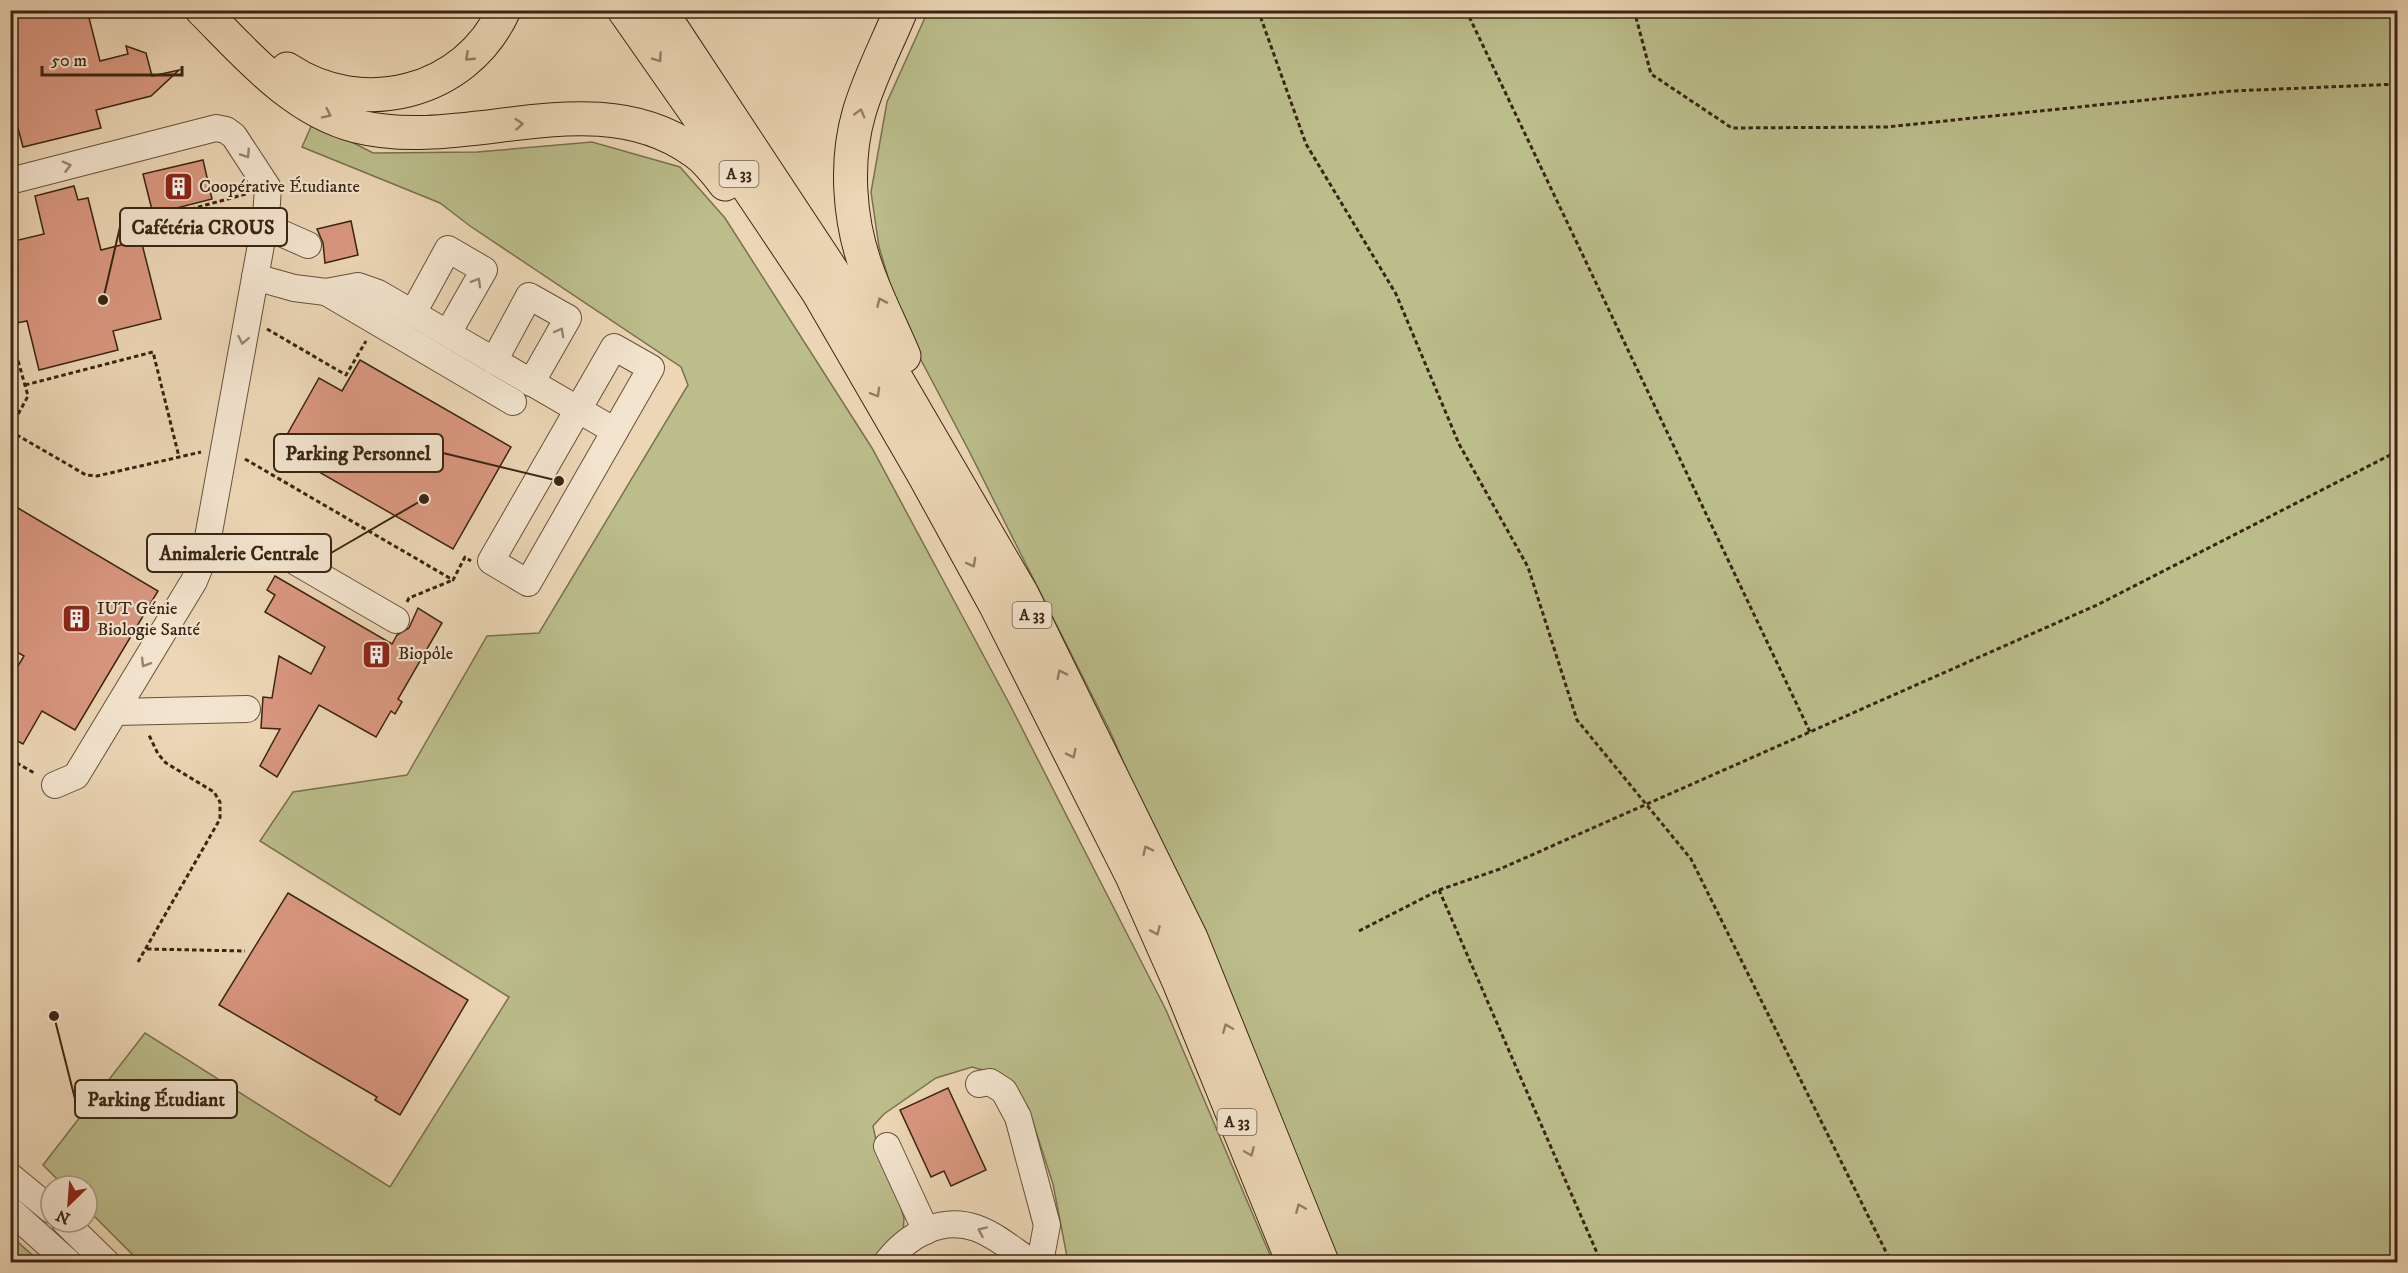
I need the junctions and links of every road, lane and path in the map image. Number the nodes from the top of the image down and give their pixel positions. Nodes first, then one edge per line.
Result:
1 (201, 10) edge
2 (220, 10) edge
3 (504, 10) edge
4 (624, 10) edge
5 (660, 10) edge
6 (902, 10) edge
7 (1258, 10) edge
8 (1466, 10) edge
9 (1634, 10) edge
10 (2397, 84) edge
11 (10, 181) edge
12 (268, 188) junction
13 (169, 215) dead end
14 (265, 226) junction
15 (308, 245) dead end
16 (255, 277) junction
17 (326, 292) junction
18 (413, 313) junction
19 (247, 318) junction
20 (377, 322) junction
21 (10, 332) edge
22 (448, 333) junction
23 (847, 343) junction
24 (494, 361) junction
25 (531, 383) junction
26 (25, 385) junction
27 (513, 402) dead end
28 (577, 410) junction
29 (10, 430) edge
30 (615, 431) junction
31 (224, 447) junction
32 (2397, 451) edge
33 (179, 457) junction
34 (946, 462) junction
35 (205, 554) junction
36 (490, 561) junction
37 (453, 580) junction
38 (396, 620) joint
39 (247, 709) dead end
40 (143, 711) junction
41 (116, 712) junction
42 (1810, 732) junction
43 (10, 759) edge
44 (55, 785) joint
45 (1647, 804) junction
46 (1439, 890) junction
47 (1359, 931) dead end
48 (147, 949) junction
49 (245, 951) dead end
50 (138, 962) dead end
51 (979, 1084) dead end
52 (887, 1146) dead end
53 (10, 1176) edge
54 (39, 1200) edge
55 (10, 1210) edge
56 (926, 1231) junction
57 (76, 1234) edge
58 (68, 1263) edge
59 (106, 1263) edge
60 (888, 1263) edge
61 (1031, 1263) edge
62 (1040, 1263) edge
63 (1293, 1263) edge
64 (1322, 1263) edge
65 (1601, 1263) edge
66 (1891, 1263) edge

1 -> 23 highway
3 -> 2 highway
4 -> 23 highway, A 33
5 - 34 highway, A 33
34 -> 6 highway
7 - 45 path
8 - 42 path
9 - 10 path
11 -> 12 street
12 - 13 path
12 - 14 street
14 - 15 street
14 - 16 street
16 - 17 street
16 - 19 street
17 - 18 street
17 - 20 street
18 - 22 street
22 -> 18 street
19 - 20 path
19 -> 31 street
20 - 27 street
21 - 26 path
22 - 24 street
23 -> 63 highway, A 33
24 - 25 street
25 -> 24 street
25 - 28 street
26 - 29 path
26 - 33 path
28 - 30 street
28 - 30 street
28 - 36 street
29 - 33 path
30 - 36 street
31 - 33 path
31 - 35 street
31 - 37 path
32 - 42 path
64 -> 34 highway, A 33
35 - 38 street
35 -> 41 street
36 - 37 path
37 - 38 path
39 - 40 street
40 - 41 street
40 - 48 path
41 - 44 street
42 - 45 path
43 - 44 path
45 - 46 path
45 - 66 path
46 - 47 path
46 - 65 path
48 - 49 path
48 - 50 path
51 - 62 street
52 - 56 street
53 - 54 street
55 - 58 street
56 - 60 street
61 -> 56 street
57 - 59 street

